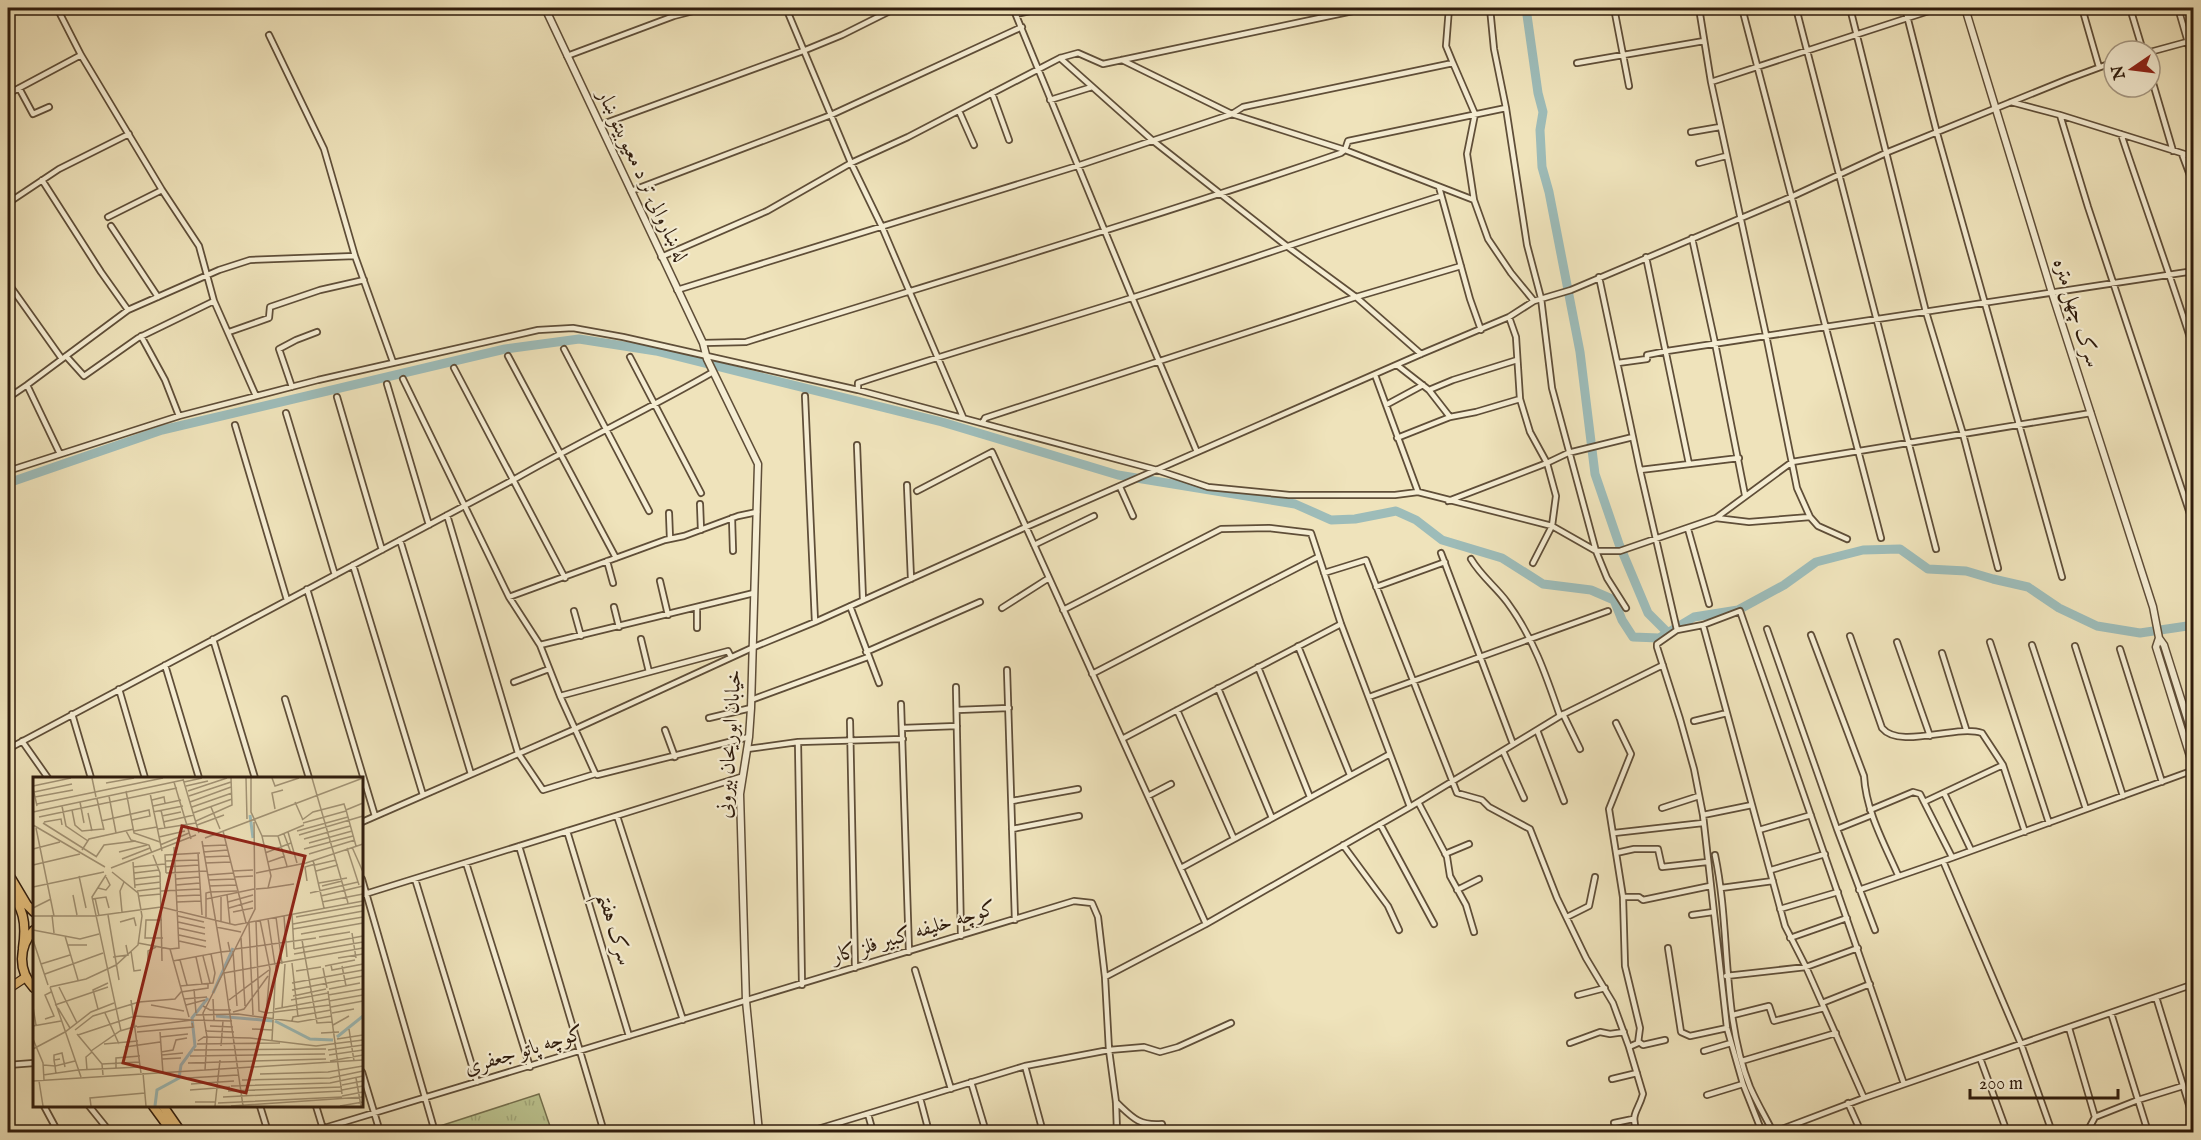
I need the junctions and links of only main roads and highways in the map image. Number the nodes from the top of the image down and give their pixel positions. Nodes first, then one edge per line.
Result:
1 (8, 873) edge
2 (8, 887) edge
3 (33, 911) edge
4 (33, 931) edge
5 (23, 948) junction
6 (26, 977) junction
7 (33, 987) edge
8 (8, 989) edge
9 (154, 1107) edge
10 (164, 1107) edge
11 (172, 1132) edge
12 (181, 1132) edge

1 - 3 highway
2 - 5 highway
4 - 5 highway
5 - 6 highway
6 - 7 highway
6 - 8 main road
9 - 11 highway
10 - 12 highway

